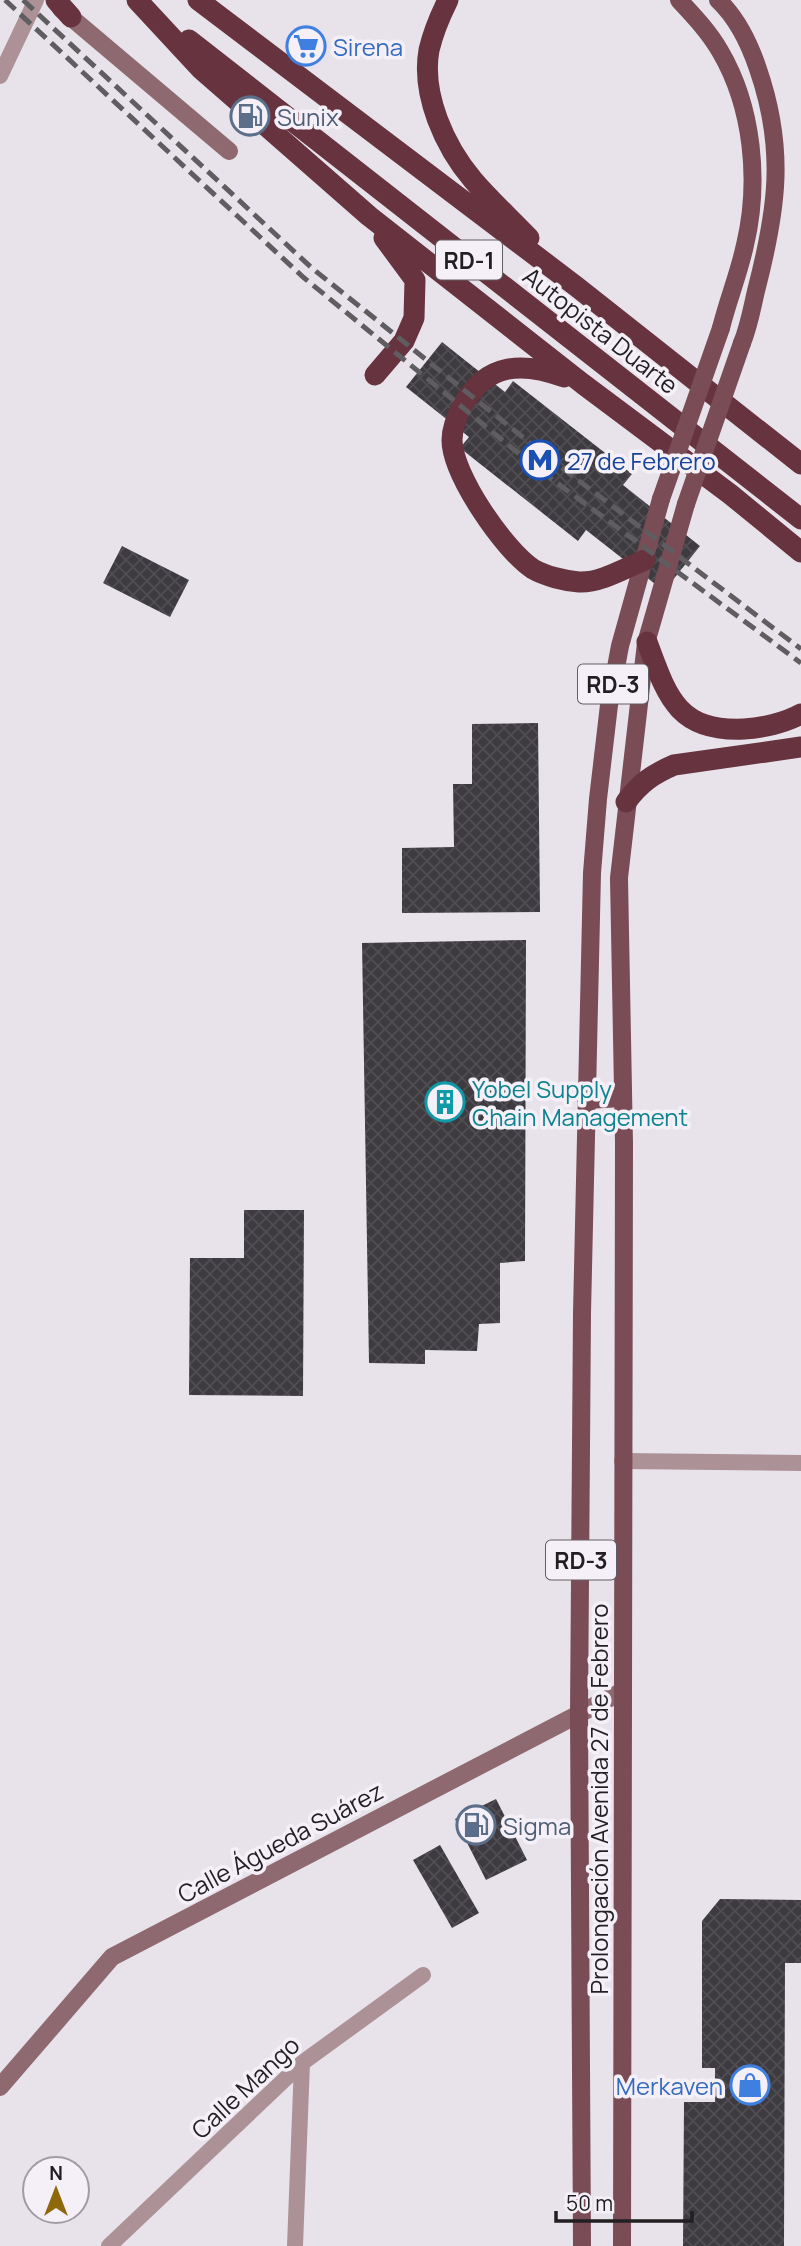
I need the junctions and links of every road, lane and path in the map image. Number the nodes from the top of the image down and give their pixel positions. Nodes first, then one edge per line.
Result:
1 (36, 0) edge
2 (50, 0) edge
3 (56, 0) edge
4 (138, 0) edge
5 (198, 0) edge
6 (448, 0) edge
7 (679, 0) edge
8 (718, 0) edge
9 (71, 17) junction
10 (0, 76) edge
11 (229, 151) dead end
12 (369, 216) junction
13 (578, 287) junction
14 (374, 375) dead end
15 (583, 384) junction
16 (801, 464) edge
17 (801, 519) edge
18 (654, 527) junction
19 (678, 534) junction
20 (801, 552) edge
21 (645, 560) junction
22 (647, 642) junction
23 (801, 714) edge
24 (801, 747) edge
25 (626, 802) junction
26 (622, 1098) junction
27 (586, 1100) junction
28 (622, 1461) junction
29 (801, 1463) edge
30 (623, 1691) junction
31 (579, 1713) junction
32 (423, 1975) dead end
33 (302, 2063) junction
34 (0, 2087) edge
35 (109, 2246) edge
36 (295, 2246) edge
37 (582, 2246) edge
38 (622, 2246) edge

1 - 10 street
2 - 9 street
3 - 9 highway
4 - 12 highway
4 - 17 highway, Autopista Duarte / RD-1
5 - 13 highway, Autopista Duarte / RD-1
6 - 13 highway
7 - 18 main road, Prolongación Avenida 27 de Febrero / RD-3, bridge
8 - 19 main road, Prolongación Avenida 27 de Febrero / RD-3, bridge
9 - 11 street
12 - 14 highway
12 - 15 highway
13 - 16 highway, Autopista Duarte / RD-1
15 - 20 highway
15 - 21 highway
18 - 19 main road
18 - 21 main road, Prolongación Avenida 27 de Febrero / RD-3
19 - 22 main road, Prolongación Avenida 27 de Febrero / RD-3
21 - 27 main road, Prolongación Avenida 27 de Febrero / RD-3
22 - 23 highway
22 - 25 main road, Prolongación Avenida 27 de Febrero / RD-3
24 - 25 highway
25 - 26 main road, Prolongación Avenida 27 de Febrero / RD-3
26 - 27 main road
26 - 28 main road, Prolongación Avenida 27 de Febrero / RD-3
27 - 31 main road, Prolongación Avenida 27 de Febrero / RD-3
28 - 29 street
28 - 30 main road, Prolongación Avenida 27 de Febrero / RD-3
30 - 31 street, Calle Águeda Suárez
30 - 38 main road, Prolongación Avenida 27 de Febrero / RD-3
31 - 34 street, Calle Águeda Suárez
31 - 37 main road, Prolongación Avenida 27 de Febrero / RD-3
32 - 33 street, Calle Mango
33 - 35 street, Calle Mango
33 - 36 street

